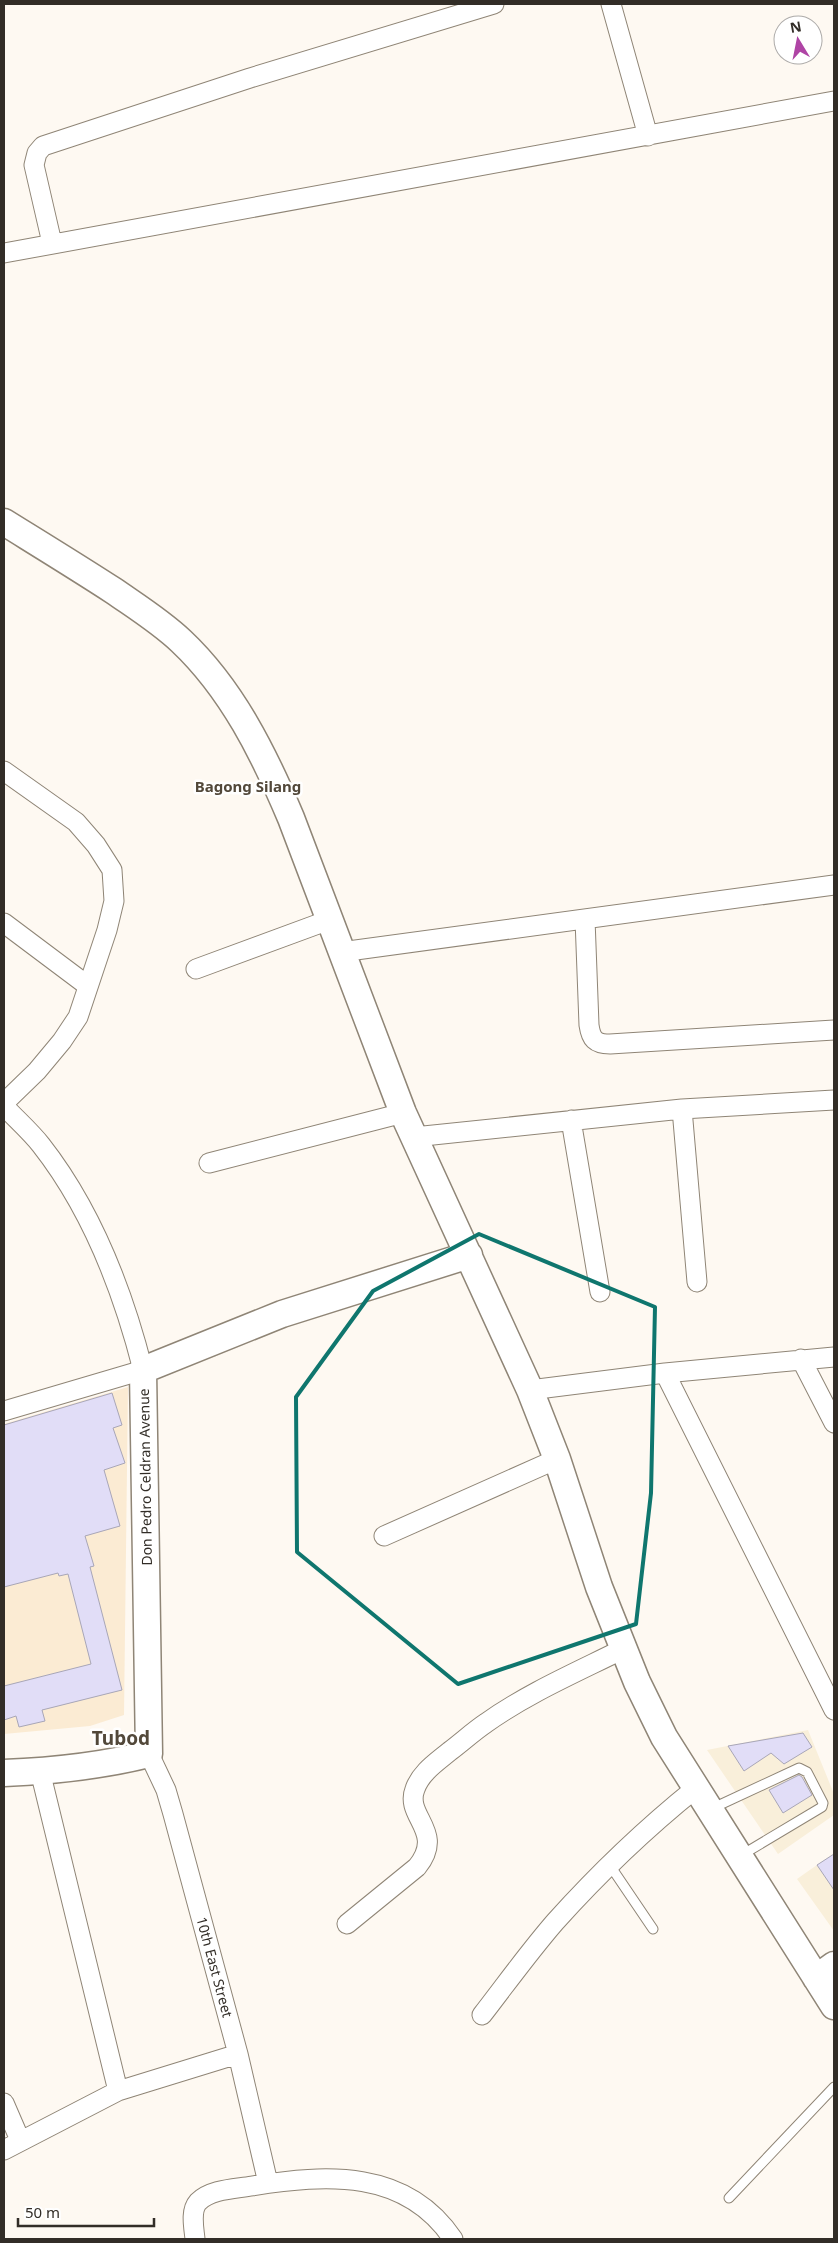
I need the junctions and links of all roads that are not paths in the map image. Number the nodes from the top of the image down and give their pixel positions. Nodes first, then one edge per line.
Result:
1 (494, 4) edge
2 (611, 4) edge
3 (834, 101) edge
4 (648, 136) junction
5 (52, 243) junction
6 (4, 253) edge
7 (4, 522) edge
8 (4, 771) edge
9 (834, 885) edge
10 (585, 919) junction
11 (329, 920) junction
12 (4, 923) edge
13 (341, 952) junction
14 (196, 969) dead end
15 (88, 986) junction
16 (834, 1030) edge
17 (834, 1100) edge
18 (4, 1102) edge
19 (4, 1106) edge
20 (682, 1109) junction
21 (403, 1113) junction
22 (572, 1120) junction
23 (414, 1137) junction
24 (209, 1163) dead end
25 (469, 1255) junction
26 (697, 1282) dead end
27 (600, 1292) dead end
28 (834, 1357) edge
29 (801, 1359) junction
30 (143, 1370) junction
31 (665, 1373) junction
32 (530, 1390) junction
33 (4, 1411) edge
34 (834, 1423) edge
35 (557, 1459) junction
36 (384, 1536) dead end
37 (623, 1649) junction
38 (834, 1710) edge
39 (149, 1754) junction
40 (40, 1771) junction
41 (4, 1772) edge
42 (696, 1788) junction
43 (710, 1809) junction
44 (740, 1856) junction
45 (609, 1864) junction
46 (347, 1924) dead end
47 (653, 1929) dead end
48 (825, 1972) edge
49 (834, 2006) edge
50 (482, 2015) dead end
51 (238, 2054) junction
52 (834, 2087) edge
53 (118, 2091) junction
54 (4, 2103) edge
55 (12, 2145) edge
56 (268, 2184) junction
57 (729, 2198) dead end
58 (195, 2239) edge
59 (453, 2239) edge

1 - 5 street
2 - 4 street
3 - 4 street
4 - 5 street
5 - 6 street
7 - 11 main road
8 - 15 street
9 - 10 street
10 - 13 street
10 - 16 street
11 - 13 main road
11 - 14 street
12 - 15 street
13 - 21 main road
15 - 18 street
17 - 20 street
19 - 30 street
20 - 22 street
20 - 26 street
21 - 23 main road
21 - 24 street
22 - 23 street
22 - 27 street
23 - 25 main road
25 - 30 main road, Don Pedro Celdran Avenue
25 - 32 main road
28 - 29 street
29 - 31 street
29 - 34 street
30 - 33 street
30 - 39 main road, Don Pedro Celdran Avenue
31 - 32 street
31 - 38 street
32 - 35 main road
35 - 36 street
35 - 37 main road
37 - 42 main road
37 - 46 street
39 - 40 main road
39 - 51 street, 10th East Street
40 - 41 main road
40 - 53 street
42 - 43 main road
42 - 45 street
43 - 44 main road
43 - 44 lane
44 - 48 main road
45 - 47 lane
45 - 50 street
48 - 49 main road
51 - 53 street
51 - 56 street, 10th East Street
52 - 57 lane
53 - 55 street
54 - 55 street
56 - 58 street
56 - 59 street

